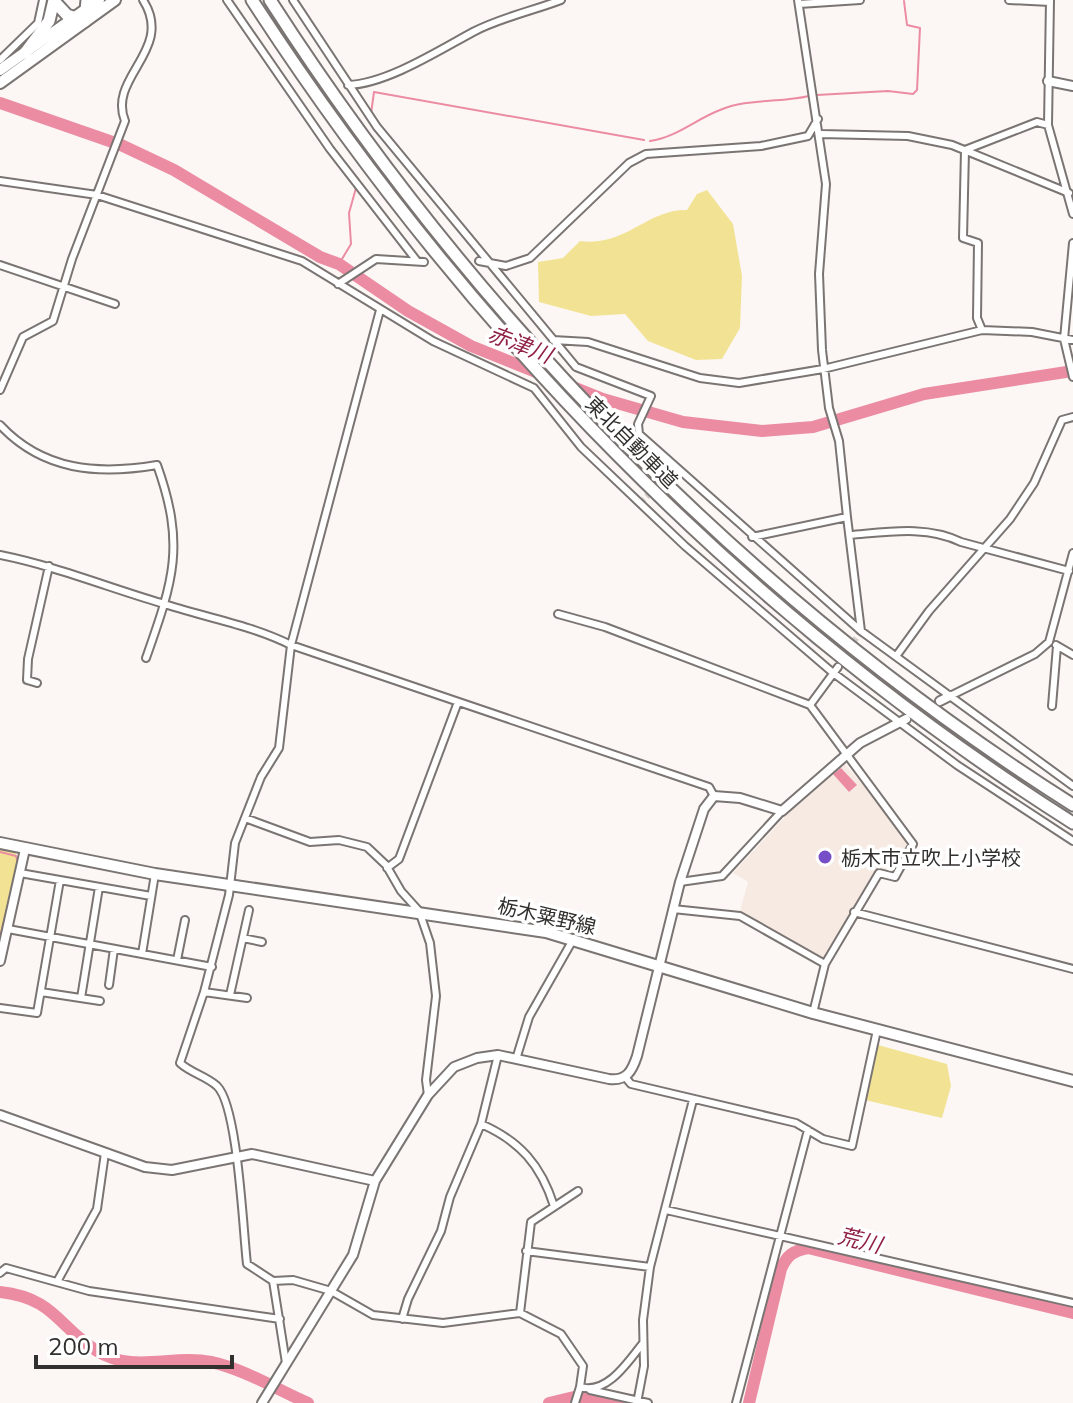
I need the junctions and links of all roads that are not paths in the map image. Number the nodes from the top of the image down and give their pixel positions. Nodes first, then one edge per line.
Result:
1 (43, 0) edge
2 (54, 0) edge
3 (99, 0) edge
4 (115, 0) edge
5 (143, 0) edge
6 (227, 0) edge
7 (252, 0) edge
8 (270, 0) edge
9 (293, 0) edge
10 (561, 0) edge
11 (860, 0) edge
12 (1009, 0) edge
13 (1050, 1) edge
14 (799, 2) edge
15 (87, 4) edge
16 (79, 20) junction
17 (25, 53) junction
18 (0, 60) edge
19 (0, 79) edge
20 (1048, 81) junction
21 (348, 85) junction
22 (1073, 86) edge
23 (818, 119) junction
24 (1048, 125) junction
25 (821, 134) junction
26 (965, 150) junction
27 (0, 181) edge
28 (1069, 193) junction
29 (97, 195) junction
30 (1073, 214) edge
31 (1073, 243) edge
32 (482, 261) junction
33 (0, 265) edge
34 (338, 284) junction
35 (62, 287) junction
36 (115, 304) dead end
37 (380, 310) junction
38 (982, 330) junction
39 (1064, 339) junction
40 (553, 340) junction
41 (1073, 340) edge
42 (823, 369) junction
43 (1073, 377) edge
44 (0, 390) edge
45 (1073, 417) edge
46 (0, 425) edge
47 (847, 517) junction
48 (850, 535) junction
49 (752, 537) junction
50 (986, 547) junction
51 (1073, 553) edge
52 (0, 555) edge
53 (49, 566) junction
54 (1069, 571) junction
55 (165, 604) junction
56 (558, 614) dead end
57 (861, 631) junction
58 (1053, 644) junction
59 (291, 645) junction
60 (897, 655) junction
61 (1073, 655) edge
62 (146, 658) dead end
63 (835, 669) junction
64 (37, 683) dead end
65 (950, 696) junction
66 (940, 701) dead end
67 (458, 702) junction
68 (810, 705) junction
69 (1052, 706) dead end
70 (902, 720) junction
71 (844, 755) junction
72 (1073, 786) edge
73 (714, 796) junction
74 (1073, 805) edge
75 (782, 811) junction
76 (245, 818) junction
77 (1073, 823) edge
78 (1073, 841) edge
79 (0, 843) edge
80 (25, 849) junction
81 (387, 868) junction
82 (20, 873) junction
83 (155, 874) junction
84 (60, 880) junction
85 (680, 882) junction
86 (229, 885) junction
87 (99, 887) junction
88 (151, 896) junction
89 (673, 909) junction
90 (249, 910) dead end
91 (419, 911) junction
92 (854, 912) junction
93 (185, 920) dead end
94 (8, 929) junction
95 (52, 937) junction
96 (243, 938) junction
97 (574, 938) junction
98 (262, 942) dead end
99 (91, 944) junction
100 (114, 949) junction
101 (142, 954) junction
102 (177, 960) junction
103 (0, 961) edge
104 (658, 964) junction
105 (825, 964) junction
106 (212, 967) junction
107 (1073, 969) edge
108 (109, 985) dead end
109 (41, 992) junction
110 (204, 992) junction
111 (230, 995) junction
112 (81, 998) junction
113 (247, 998) dead end
114 (100, 1001) dead end
115 (0, 1008) edge
116 (813, 1013) junction
117 (877, 1030) junction
118 (498, 1055) junction
119 (517, 1056) junction
120 (625, 1077) junction
121 (1073, 1081) edge
122 (428, 1095) junction
123 (693, 1100) junction
124 (0, 1115) edge
125 (481, 1124) junction
126 (808, 1130) junction
127 (105, 1153) junction
128 (237, 1155) junction
129 (375, 1181) junction
130 (578, 1191) dead end
131 (554, 1206) junction
132 (666, 1210) junction
133 (782, 1235) junction
134 (526, 1251) junction
135 (650, 1267) junction
136 (0, 1273) edge
137 (58, 1280) junction
138 (273, 1281) junction
139 (331, 1291) junction
140 (1073, 1303) edge
141 (520, 1313) junction
142 (280, 1319) junction
143 (402, 1319) junction
144 (643, 1343) junction
145 (286, 1363) junction
146 (580, 1387) junction
147 (590, 1390) junction
148 (264, 1400) edge
149 (638, 1402) edge
150 (575, 1403) edge
151 (648, 1403) edge
152 (736, 1403) edge

1 - 18 street
2 - 16 highway
2 - 17 highway
3 - 15 main road
4 - 16 main road
5 - 29 street
6 - 34 street
7 - 77 highway, 東北自動車道
8 - 74 highway, 東北自動車道
9 - 21 street
10 - 21 street
11 - 14 street
12 - 13 street
13 - 20 street
14 - 23 street
15 - 16 highway
16 - 17 main road
16 - 19 main road
17 - 19 main road
20 - 22 street
20 - 24 street
21 - 32 street
23 - 25 street
23 - 32 street
24 - 26 street
24 - 28 street
25 - 26 street
25 - 42 street
26 - 28 street
26 - 38 street
27 - 29 street
28 - 30 street
29 - 34 street
29 - 35 street
31 - 39 street
32 - 40 street
33 - 35 street
34 - 37 street
35 - 36 street
35 - 44 street
37 - 59 street
37 - 63 street
38 - 39 street
38 - 42 street
39 - 41 street
39 - 43 street
40 - 42 street
40 - 49 street
42 - 47 street
45 - 50 street
46 - 55 street
47 - 48 street
47 - 49 street
48 - 50 street
48 - 57 street
49 - 57 street
50 - 54 street
50 - 60 street
51 - 54 street
52 - 53 street
53 - 55 street
53 - 64 street
54 - 58 street
55 - 59 street
55 - 62 street
56 - 68 street
57 - 60 street
58 - 61 street
58 - 65 street
58 - 69 street
59 - 67 street
59 - 76 street
60 - 65 street
63 - 68 street
63 - 70 street
65 - 66 street
65 - 72 street
67 - 73 street
67 - 81 street
68 - 71 street
70 - 71 street
70 - 78 street
71 - 75 street
71 - 92 street
73 - 75 street
73 - 85 street
75 - 85 street
76 - 81 street
76 - 86 street
79 - 80 main road, 栃木粟野線
80 - 82 street
80 - 83 main road, 栃木粟野線
81 - 91 street
82 - 84 street
82 - 94 street
83 - 86 main road, 栃木粟野線
83 - 88 street
84 - 87 street
84 - 95 street
85 - 89 street
86 - 91 main road, 栃木粟野線
86 - 106 street
87 - 88 street
87 - 99 street
88 - 101 street
89 - 104 street
89 - 105 street
90 - 96 street
91 - 97 main road, 栃木粟野線
91 - 122 street
92 - 105 street
92 - 107 street
93 - 102 street
94 - 95 street
94 - 103 street
95 - 99 street
95 - 109 street
96 - 98 street
96 - 111 street
97 - 104 main road, 栃木粟野線
97 - 119 street
99 - 100 street
99 - 112 street
100 - 101 street
100 - 108 street
101 - 102 street
102 - 106 street
104 - 116 main road, 栃木粟野線
104 - 120 street
105 - 116 street
106 - 110 street
109 - 112 street
109 - 115 street
110 - 111 street
110 - 128 street
111 - 113 street
112 - 114 street
116 - 117 main road, 栃木粟野線
117 - 121 main road, 栃木粟野線
117 - 126 street
118 - 119 street
118 - 122 street
118 - 125 street
119 - 120 street
120 - 123 street
122 - 129 street
123 - 126 street
123 - 132 street
124 - 127 street
125 - 131 street
125 - 143 street
126 - 133 street
127 - 128 street
127 - 137 street
128 - 129 street
128 - 138 street
129 - 139 street
130 - 131 street
131 - 134 street
132 - 133 street
132 - 135 street
133 - 140 street
133 - 152 street
134 - 135 street
134 - 141 street
135 - 144 street
136 - 137 street
137 - 142 street
138 - 139 street
138 - 142 street
139 - 143 street
139 - 145 street
141 - 143 street
141 - 146 street
142 - 145 street
144 - 147 street
144 - 149 street
145 - 148 street
146 - 147 street
146 - 150 street
147 - 149 street
149 - 151 street

